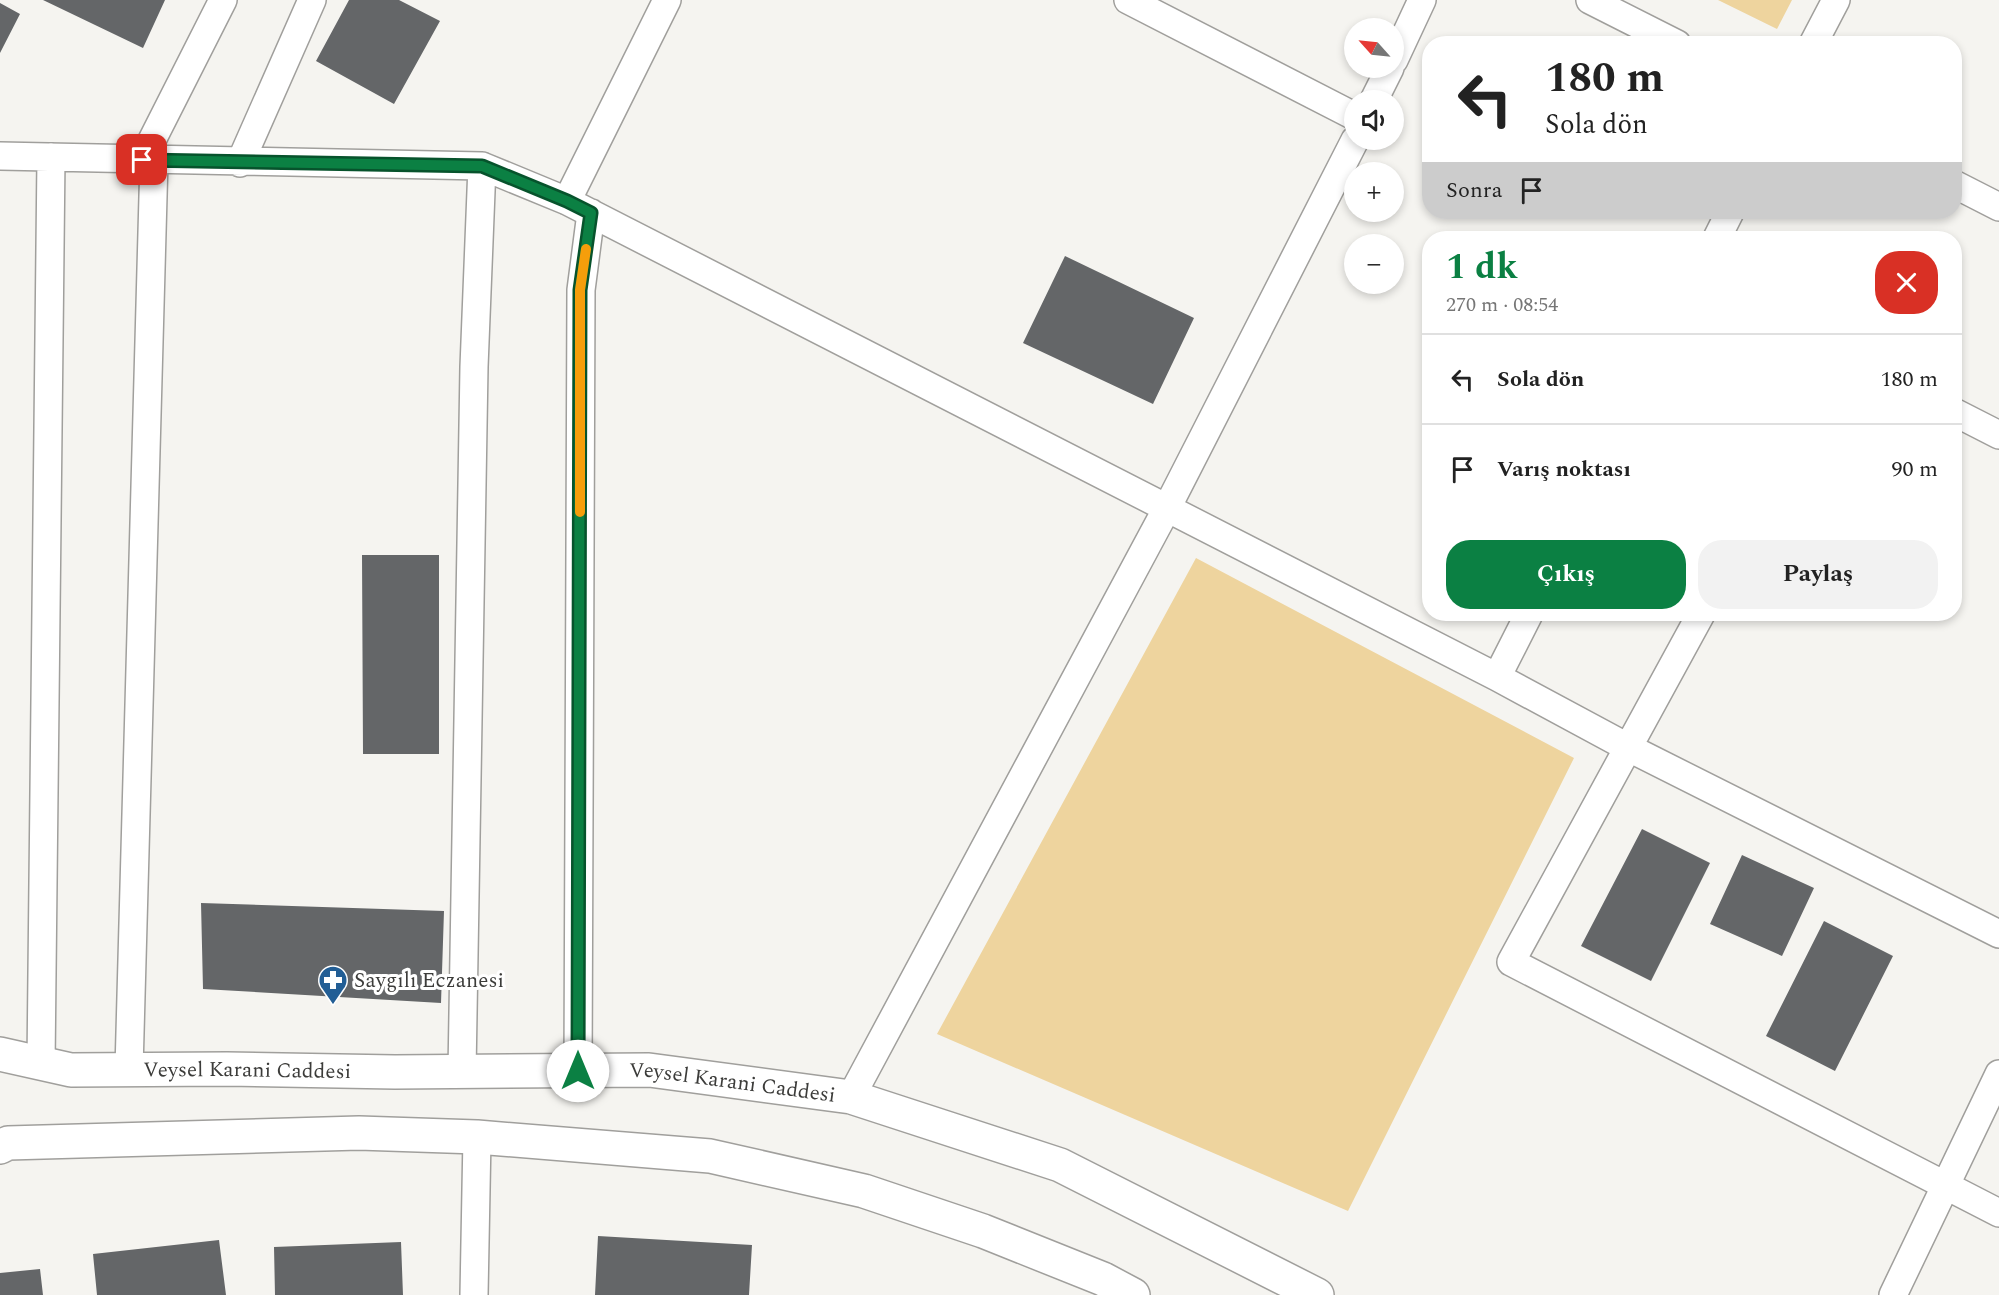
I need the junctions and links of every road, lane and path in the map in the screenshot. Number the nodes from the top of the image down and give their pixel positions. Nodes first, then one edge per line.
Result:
1 (223, 0) edge
2 (312, 0) edge
3 (667, 0) edge
4 (1128, 0) edge
5 (1422, 0) edge
6 (1590, 0) edge
7 (1836, 0) edge
8 (1661, 36) edge
9 (1817, 36) edge
10 (1404, 39) edge
11 (1344, 111) edge
12 (1350, 150) edge
13 (0, 156) edge
14 (51, 158) junction
15 (148, 160) junction
16 (240, 163) junction
17 (482, 166) junction
18 (1962, 188) edge
19 (567, 201) junction
20 (1999, 207) edge
21 (591, 213) junction
22 (1962, 416) edge
23 (1999, 435) edge
24 (1167, 508) junction
25 (1525, 621) edge
26 (1697, 621) edge
27 (1497, 677) junction
28 (1629, 748) junction
29 (1999, 933) edge
30 (0, 1054) edge
31 (40, 1064) junction
32 (129, 1069) junction
33 (578, 1071) junction
34 (462, 1072) junction
35 (1999, 1074) edge
36 (851, 1097) junction
37 (477, 1137) junction
38 (0, 1147) edge
39 (1946, 1187) junction
40 (1999, 1213) edge
41 (474, 1295) edge
42 (1133, 1295) edge
43 (1317, 1295) edge
44 (1893, 1295) edge

1 - 15 street
2 - 16 street
3 - 19 street
4 - 11 street
5 - 10 street
6 - 8 street
7 - 9 street
12 - 24 street
13 - 14 street
14 - 15 street
14 - 31 street
15 - 16 street
15 - 32 street
16 - 17 street
17 - 19 street
17 - 34 street
18 - 20 street
19 - 21 street
21 - 24 street
21 - 33 street
22 - 23 street
24 - 27 street
24 - 36 street
25 - 27 street
26 - 28 street
27 - 28 street
28 - 29 street
28 - 39 street
30 - 31 main road, Veysel Karani Caddesi
31 - 32 main road, Veysel Karani Caddesi
32 - 34 main road, Veysel Karani Caddesi
33 - 34 main road, Veysel Karani Caddesi
33 - 36 main road, Veysel Karani Caddesi
35 - 39 street
36 - 43 main road, Veysel Karani Caddesi
37 - 38 main road
37 - 41 street
37 - 42 main road
39 - 40 street
39 - 44 street

